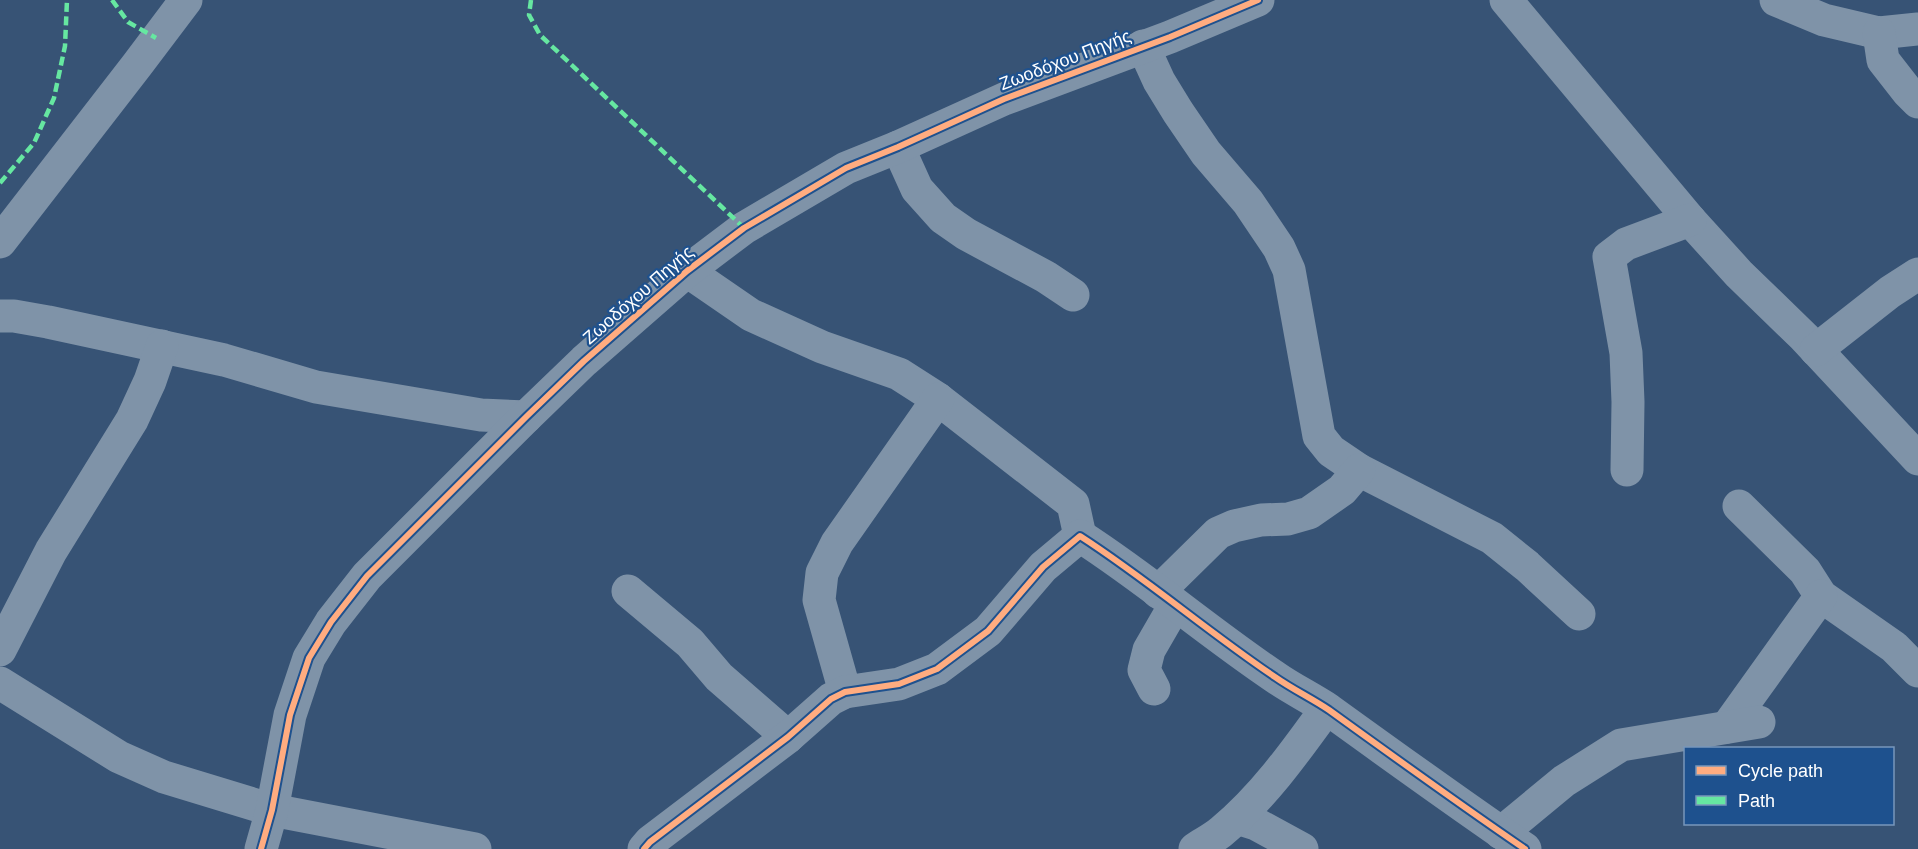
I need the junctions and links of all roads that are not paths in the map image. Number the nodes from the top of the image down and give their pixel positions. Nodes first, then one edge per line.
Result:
1 (186, 0) edge
2 (1258, 0) edge
3 (1506, 0) edge
4 (1776, 0) edge
5 (1918, 29) edge
6 (1879, 33) junction
7 (1143, 46) junction
8 (1918, 102) edge
9 (898, 147) junction
10 (1690, 220) junction
11 (0, 242) edge
12 (687, 271) junction
13 (1918, 274) edge
14 (1073, 295) dead end
15 (0, 316) edge
16 (162, 346) junction
17 (1816, 350) junction
18 (938, 399) junction
19 (526, 417) junction
20 (1918, 459) edge
21 (1359, 470) junction
22 (1627, 470) dead end
23 (1739, 506) dead end
24 (1080, 536) junction
25 (628, 591) dead end
26 (1821, 596) junction
27 (1167, 599) junction
28 (1579, 614) dead end
29 (0, 650) edge
30 (1918, 671) edge
31 (0, 683) edge
32 (1154, 689) dead end
33 (845, 692) junction
34 (1326, 709) junction
35 (1759, 722) dead end
36 (1727, 727) junction
37 (788, 737) junction
38 (272, 810) junction
39 (1237, 818) junction
40 (1513, 841) edge
41 (261, 849) edge
42 (475, 849) edge
43 (644, 849) edge
44 (1195, 849) edge
45 (1302, 849) edge

1 - 11 street
2 - 7 street, Ζωοδόχου Πηγής
3 - 10 street
4 - 6 street
5 - 6 street
6 - 8 street
7 - 9 street, Ζωοδόχου Πηγής
7 - 21 street
9 - 12 street, Ζωοδόχου Πηγής
9 - 14 street
10 - 17 street
10 - 22 street
12 - 18 street
12 - 19 street, Ζωοδόχου Πηγής
13 - 17 street
15 - 16 street
16 - 19 street
16 - 29 street
17 - 20 street
18 - 24 street
18 - 33 street
19 - 38 street, Ζωοδόχου Πηγής
21 - 27 street
21 - 28 street
23 - 26 street
24 - 27 street
24 - 33 street
25 - 37 street
26 - 30 street
26 - 36 street
27 - 32 street
27 - 34 street
31 - 38 street
33 - 37 street
34 - 39 street
34 - 40 street
35 - 36 street
36 - 40 street
37 - 43 street
38 - 41 street, Ζωοδόχου Πηγής
38 - 42 street
39 - 44 street
39 - 45 street

